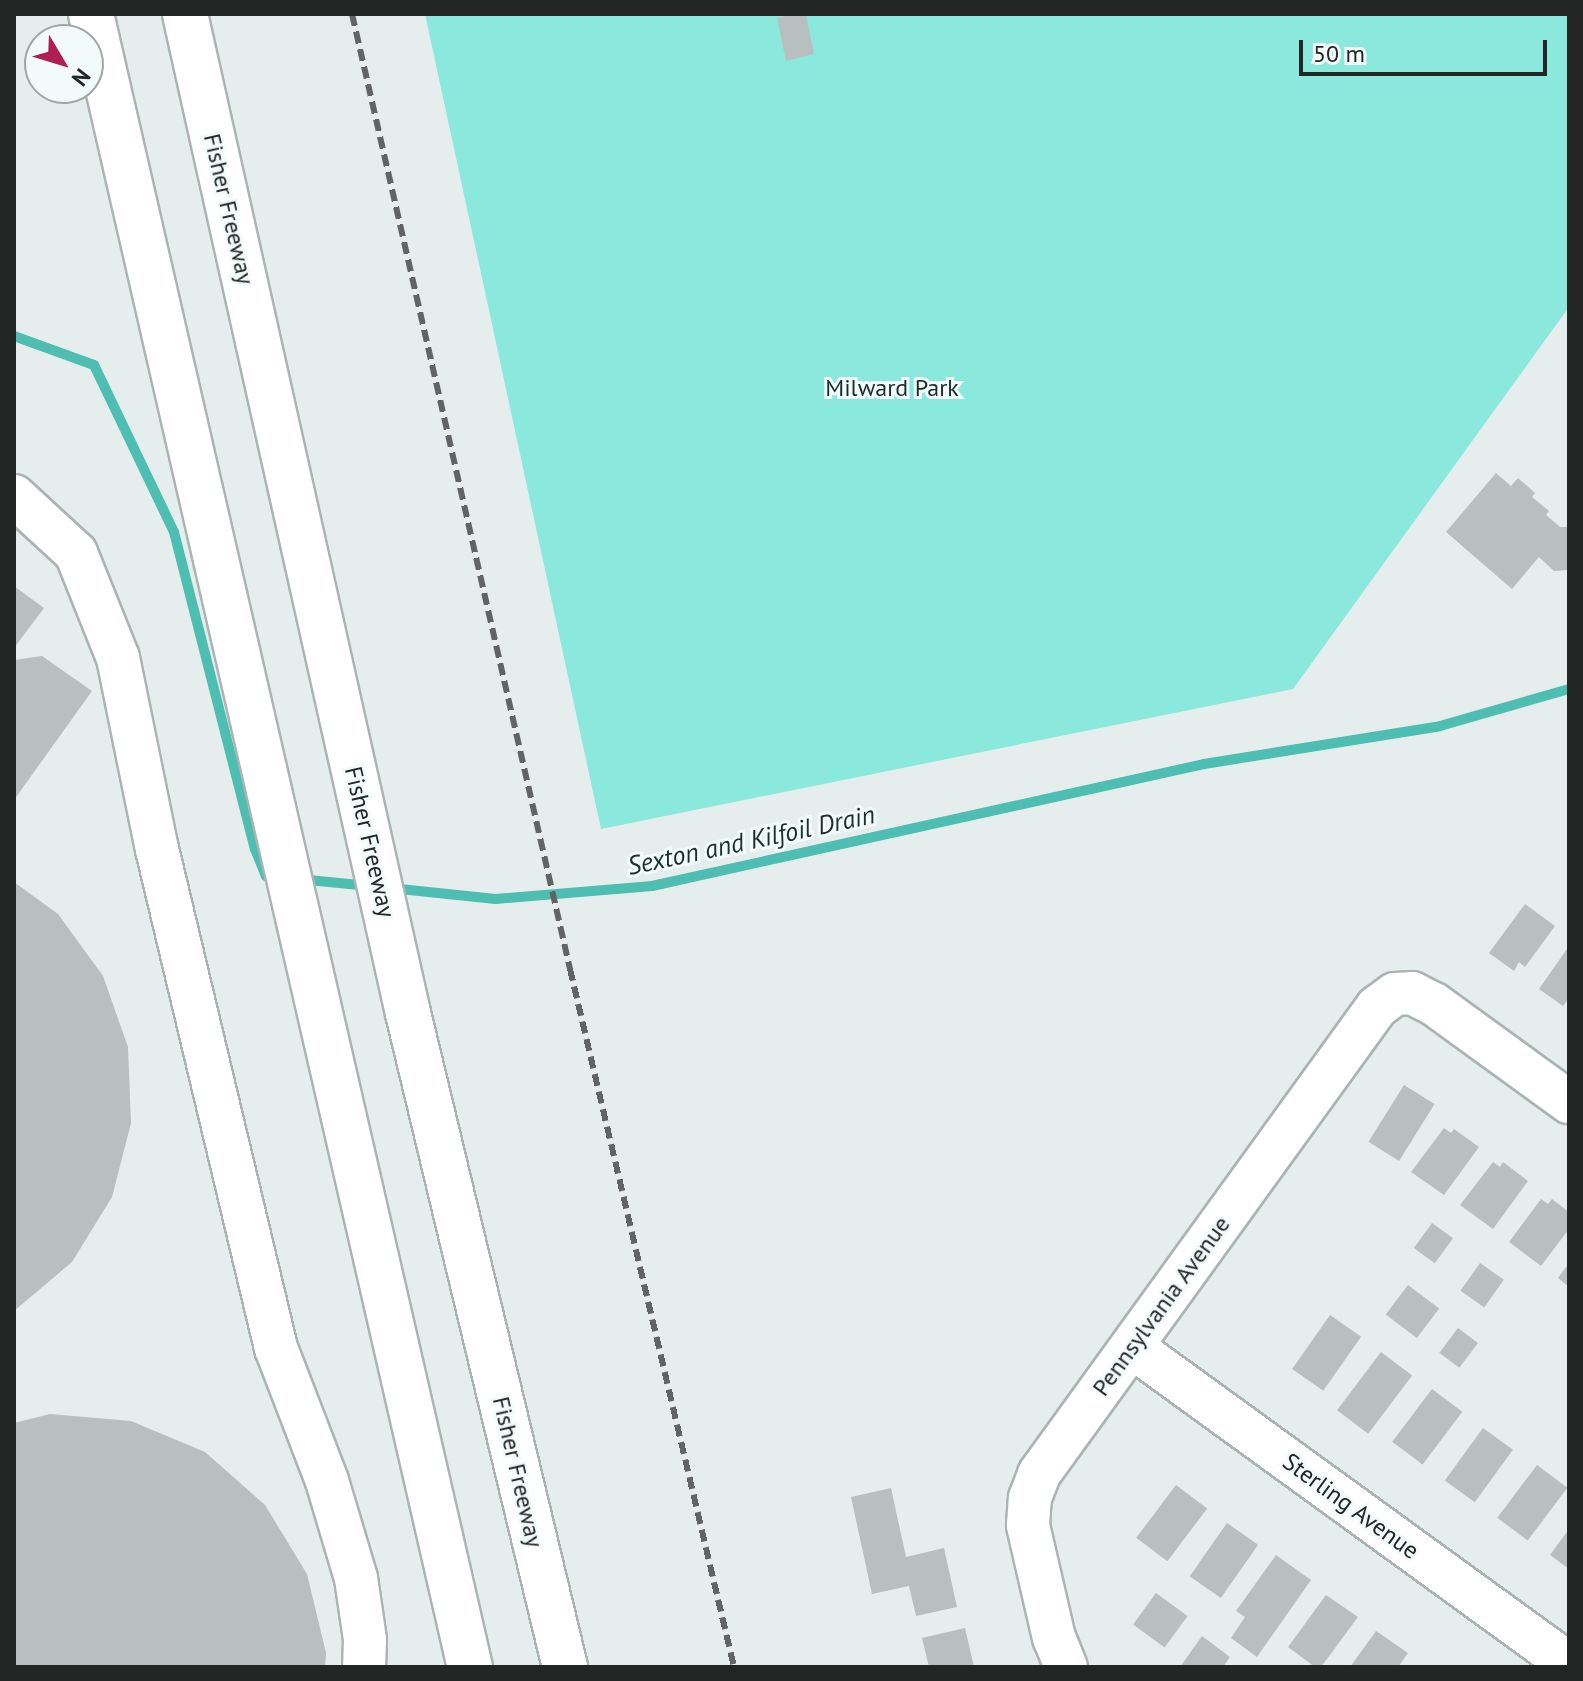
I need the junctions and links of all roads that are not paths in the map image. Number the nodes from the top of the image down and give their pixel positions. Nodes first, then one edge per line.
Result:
1 (91, 14) edge
2 (185, 14) edge
3 (14, 496) edge
4 (1569, 1102) edge
5 (1132, 1347) junction
6 (1569, 1664) edge
7 (364, 1667) edge
8 (470, 1667) edge
9 (565, 1667) edge
10 (1066, 1667) edge

1 - 8 highway
2 - 9 highway, Fisher Freeway
3 - 7 street
4 - 5 street, Pennsylvania Avenue
5 - 6 street, Sterling Avenue
5 - 10 street, Pennsylvania Avenue

